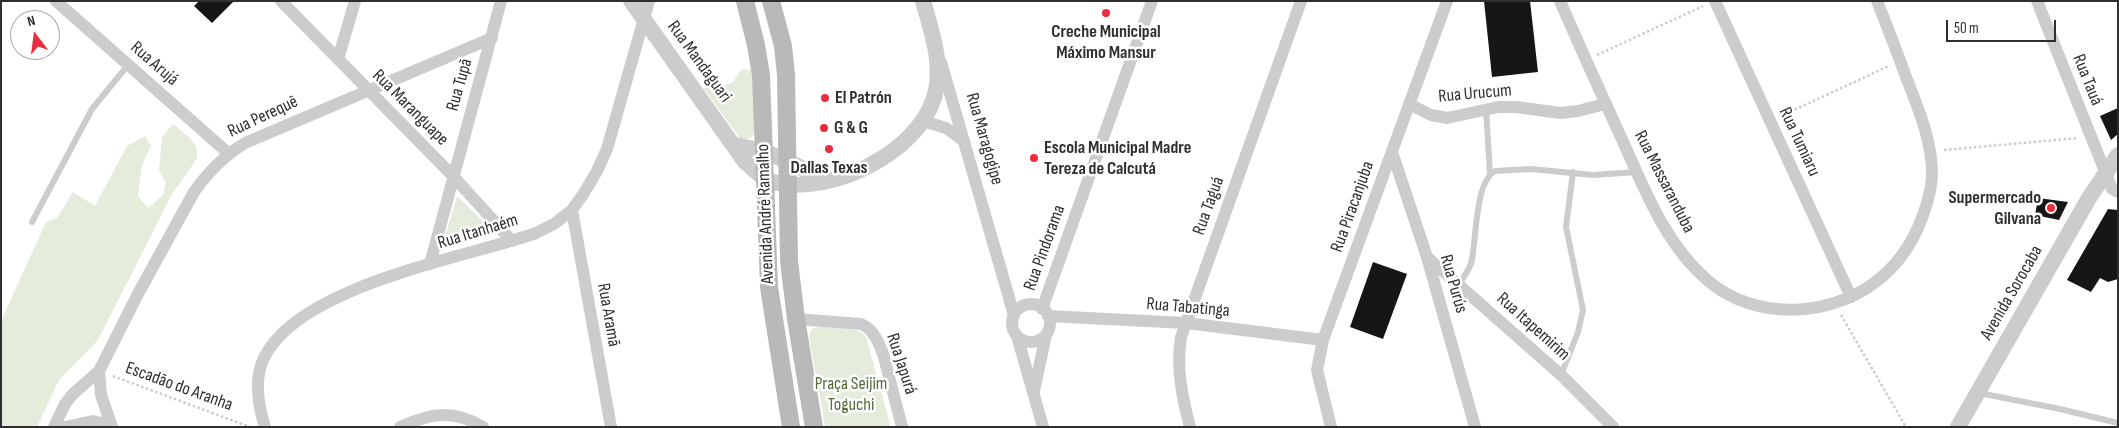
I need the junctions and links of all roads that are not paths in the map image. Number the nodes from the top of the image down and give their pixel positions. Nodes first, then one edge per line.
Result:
1 (56, 1) edge
2 (281, 1) edge
3 (355, 1) edge
4 (501, 1) edge
5 (631, 1) edge
6 (649, 1) edge
7 (745, 1) edge
8 (771, 1) edge
9 (923, 1) edge
10 (1152, 1) edge
11 (1301, 1) edge
12 (1446, 1) edge
13 (1560, 1) edge
14 (1877, 1) edge
15 (2036, 1) edge
16 (1710, 3) edge
17 (644, 19) junction
18 (492, 38) junction
19 (935, 44) junction
20 (338, 60) junction
21 (128, 65) junction
22 (761, 75) junction
23 (786, 75) junction
24 (367, 90) junction
25 (1409, 104) junction
26 (1605, 104) junction
27 (1486, 109) junction
28 (923, 121) junction
29 (964, 141) junction
30 (735, 145) junction
31 (764, 150) junction
32 (1392, 152) junction
33 (228, 153) junction
34 (2118, 155) edge
35 (788, 163) junction
36 (1573, 172) junction
37 (1637, 172) junction
38 (2105, 172) junction
39 (1490, 174) junction
40 (453, 176) junction
41 (765, 178) junction
42 (829, 181) junction
43 (788, 184) junction
44 (2118, 192) edge
45 (572, 210) junction
46 (32, 222) dead end
47 (512, 241) junction
48 (1428, 257) junction
49 (430, 264) junction
50 (1460, 285) junction
51 (1005, 288) junction
52 (1852, 297) junction
53 (1027, 305) junction
54 (1045, 312) junction
55 (1014, 314) junction
56 (796, 319) junction
57 (1186, 323) junction
58 (1046, 335) junction
59 (1017, 336) junction
60 (1323, 340) junction
61 (99, 370) junction
62 (1561, 375) junction
63 (1977, 393) junction
64 (1034, 394) junction
65 (2118, 423) edge
66 (414, 424) edge
67 (112, 426) edge
68 (54, 427) edge
69 (65, 427) edge
70 (265, 427) edge
71 (400, 427) edge
72 (483, 427) edge
73 (611, 427) edge
74 (791, 427) edge
75 (814, 427) edge
76 (902, 427) edge
77 (1043, 427) edge
78 (1190, 427) edge
79 (1330, 427) edge
80 (1474, 427) edge
81 (1613, 427) edge
82 (1958, 427) edge

1 - 21 street, Rua Arujá
2 - 20 street, Rua Maranguape
3 - 20 street
4 - 18 street, Rua Tupã
5 - 17 street, Rua Mandaguari
6 - 17 street, Rua Itanhaém
7 - 22 main road, Avenida André Ramalho
8 - 23 main road, Avenida André Ramalho
9 - 19 street, Rua Maragogipe
10 - 54 street, Rua Pindorama
11 - 57 street, Rua Taguá
12 - 25 street, Rua Piracanjuba
13 - 26 street, Rua Massaranduba
14 - 52 street, Rua Massaranduba
15 - 38 street, Rua Tauá
16 - 52 street, Rua Tumiaru
17 - 30 street, Rua Mandaguari
17 - 45 street, Rua Itanhaém
18 - 24 street, Rua Perequê
18 - 40 street, Rua Tupã
19 - 28 street
19 - 29 street, Rua Maragogipe
20 - 24 street, Rua Maranguape
21 - 33 street, Rua Arujá
21 - 46 lane
22 - 23 main road
22 - 31 main road, Avenida André Ramalho
23 - 35 main road, Avenida André Ramalho
24 - 33 street, Rua Perequê
24 - 40 street, Rua Maranguape
25 - 27 street, Rua Urucum
25 - 32 street, Rua Piracanjuba
26 - 27 street, Rua Urucum
26 - 37 street, Rua Massaranduba
27 - 39 lane
28 - 29 street
28 - 42 street
29 - 51 street, Rua Maragogipe
30 - 31 street
30 - 41 street, Rua Mandaguari
31 - 35 street
31 - 41 main road, Avenida André Ramalho
32 - 48 street, Rua Purús
32 - 60 street, Rua Piracanjuba
33 - 61 street, Rua Perequê
34 - 38 street, Avenida Sorocaba
35 - 42 street
35 - 43 main road, Avenida André Ramalho
36 - 37 lane
36 - 39 lane
36 - 62 lane
37 - 52 street, Rua Massaranduba
38 - 44 street, Rua Tauá
38 - 63 street, Avenida Sorocaba
39 - 50 lane
40 - 47 street, Rua Maranguape
40 - 49 street, Rua Tupã
41 - 43 street
41 - 74 main road, Avenida André Ramalho
42 - 43 street
43 - 56 main road, Avenida André Ramalho
45 - 47 street, Rua Itanhaém
45 - 73 street, Rua Aramã
47 - 49 street, Rua Itanhaém
48 - 50 street, Rua Itapemirim
48 - 80 street, Rua Purús
49 - 70 street, Rua Itanhaém
50 - 62 street, Rua Itapemirim
51 - 53 street
51 - 55 street, Rua Maragogipe
53 - 54 street
53 - 55 street
54 - 57 street, Rua Tabatinga
54 - 58 street
55 - 59 street
56 - 75 main road, Avenida André Ramalho
56 - 76 street, Rua Japurá
57 - 60 street, Rua Tabatinga
57 - 78 street, Rua Taguá
58 - 59 street
58 - 64 street
59 - 64 street
60 - 79 street, Rua Piracanjuba
61 - 67 street
61 - 68 street
62 - 81 street, Rua Itapemirim
63 - 65 lane
63 - 82 street, Avenida Sorocaba
64 - 77 street
66 - 71 street
66 - 72 street
67 - 69 street

